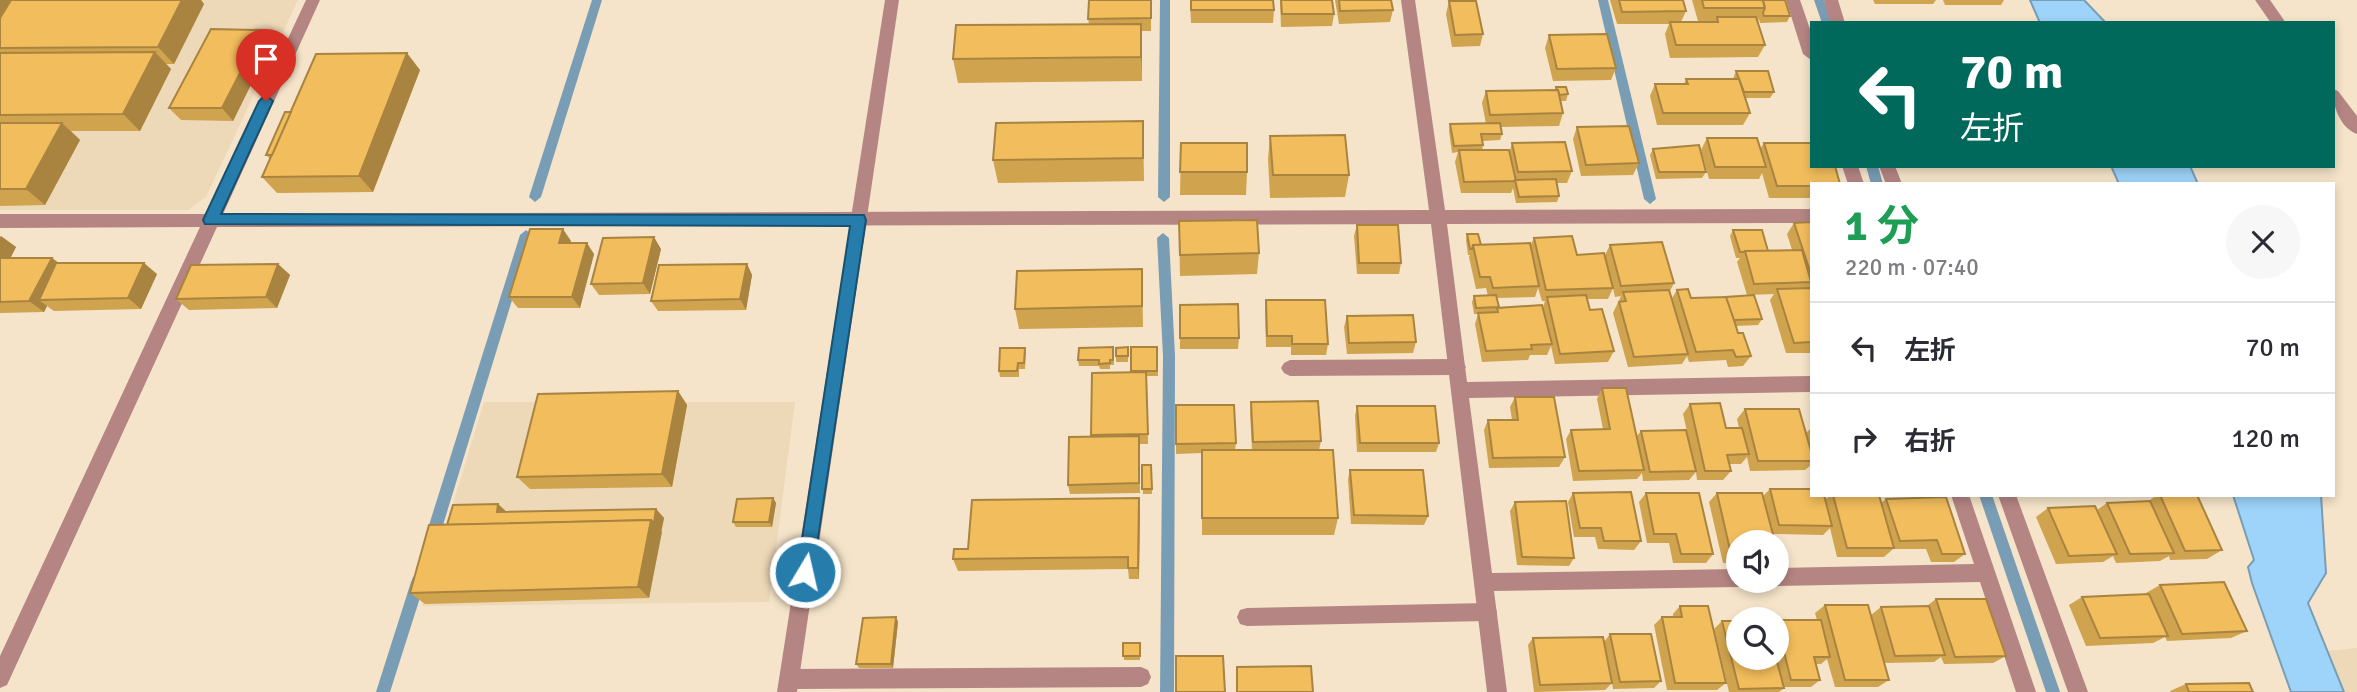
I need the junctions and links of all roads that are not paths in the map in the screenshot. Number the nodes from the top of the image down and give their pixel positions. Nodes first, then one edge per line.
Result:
1 (313, 0) edge
2 (892, 0) edge
3 (1408, 0) edge
4 (1793, 0) edge
5 (1831, 0) edge
6 (2262, 0) edge
7 (1837, 21) edge
8 (2278, 21) edge
9 (1810, 51) edge
10 (2335, 98) edge
11 (2357, 128) edge
12 (1810, 216) edge
13 (1438, 217) junction
14 (211, 220) junction
15 (859, 220) junction
16 (0, 221) edge
17 (1457, 367) junction
18 (1290, 368) dead end
19 (1810, 384) edge
20 (1460, 390) junction
21 (1961, 497) edge
22 (2008, 497) edge
23 (1986, 573) junction
24 (1789, 577) edge
25 (1726, 578) edge
26 (1484, 582) junction
27 (1487, 612) junction
28 (1247, 617) dead end
29 (1141, 677) dead end
30 (0, 678) edge
31 (788, 685) edge
32 (1497, 692) edge
33 (2026, 692) edge
34 (2078, 692) edge

1 - 14 street
2 - 15 street
3 - 13 street
4 - 9 street
5 - 7 street
6 - 8 street
10 - 11 street
12 - 13 street
13 - 15 street
13 - 17 street
14 - 15 street
14 - 16 street
14 - 30 street
15 - 31 street
17 - 18 street
17 - 20 street
19 - 20 street
20 - 26 street
21 - 23 street
22 - 34 street
23 - 24 street
23 - 33 street
25 - 26 street
26 - 27 street
27 - 28 street
27 - 32 street
29 - 31 street

